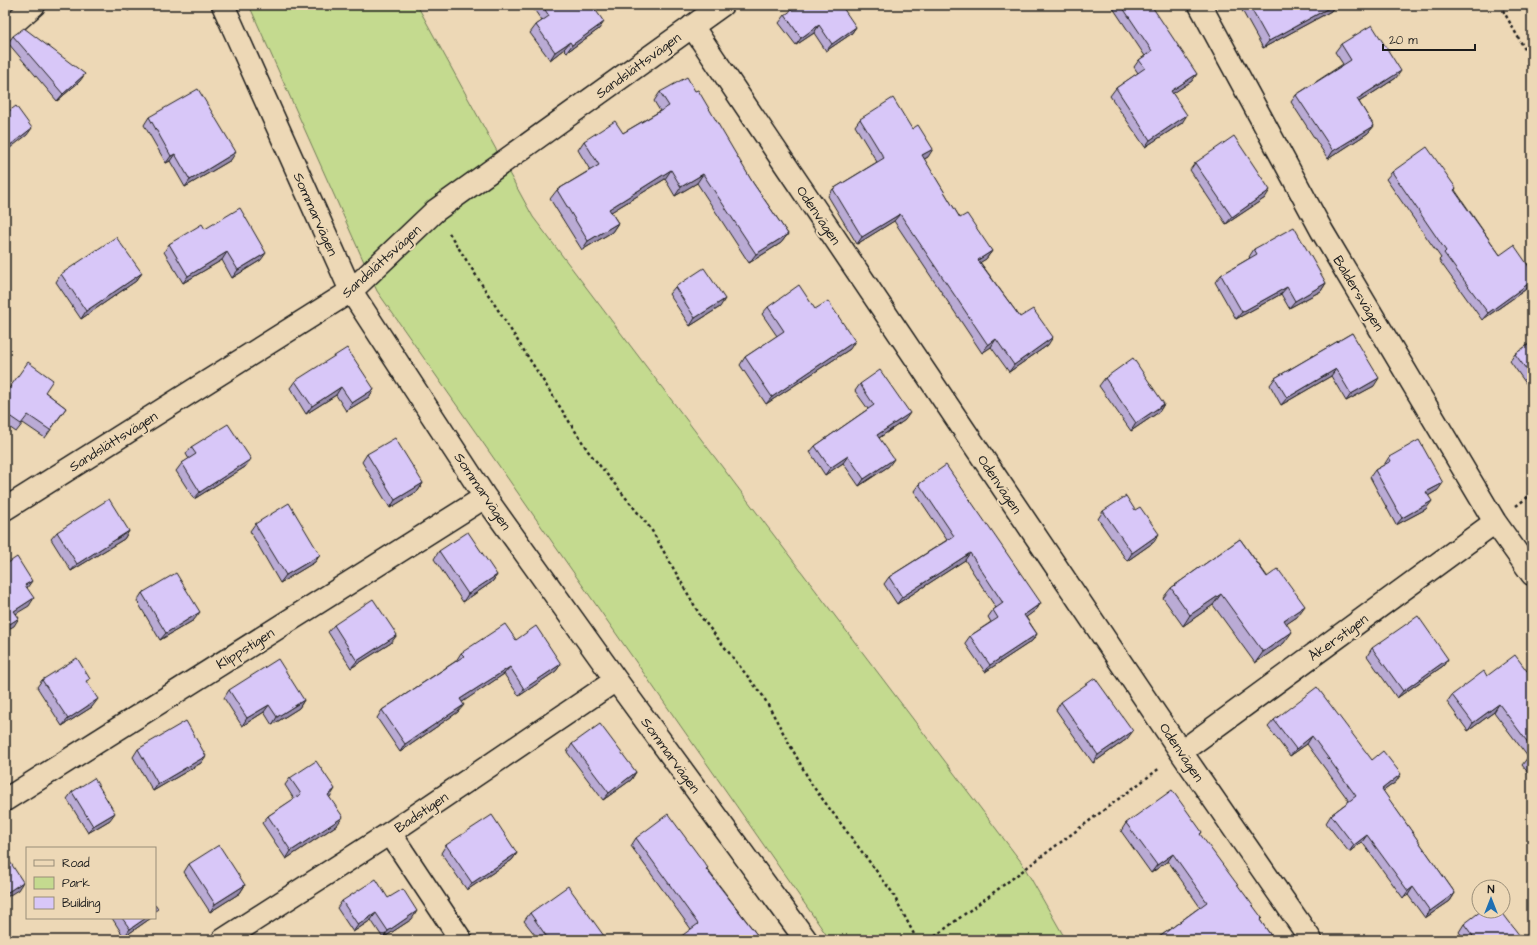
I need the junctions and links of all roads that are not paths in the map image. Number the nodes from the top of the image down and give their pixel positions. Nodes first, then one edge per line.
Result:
1 (34, 5) edge
2 (223, 5) edge
3 (722, 5) edge
4 (1200, 5) edge
5 (692, 26) junction
6 (5, 31) edge
7 (350, 292) junction
8 (485, 497) junction
9 (5, 509) edge
10 (1495, 522) junction
11 (1532, 574) edge
12 (616, 680) junction
13 (1181, 752) junction
14 (5, 800) edge
15 (390, 833) junction
16 (223, 940) edge
17 (461, 940) edge
18 (806, 940) edge
19 (1311, 940) edge

1 - 6 street
2 - 7 street, Sommarvägen
3 - 5 street, Sandslättsvägen
4 - 10 street, Baldersvägen
5 - 7 street, Sandslättsvägen
5 - 13 street, Odenvägen
7 - 8 street, Sommarvägen
7 - 9 street, Sandslättsvägen
8 - 12 street, Sommarvägen
8 - 14 street, Klippstigen
10 - 11 street, Baldersvägen
10 - 13 street, Åkerstigen
12 - 15 street, Badstigen
12 - 18 street, Sommarvägen
13 - 19 street, Odenvägen
15 - 16 street, Badstigen
15 - 17 street

